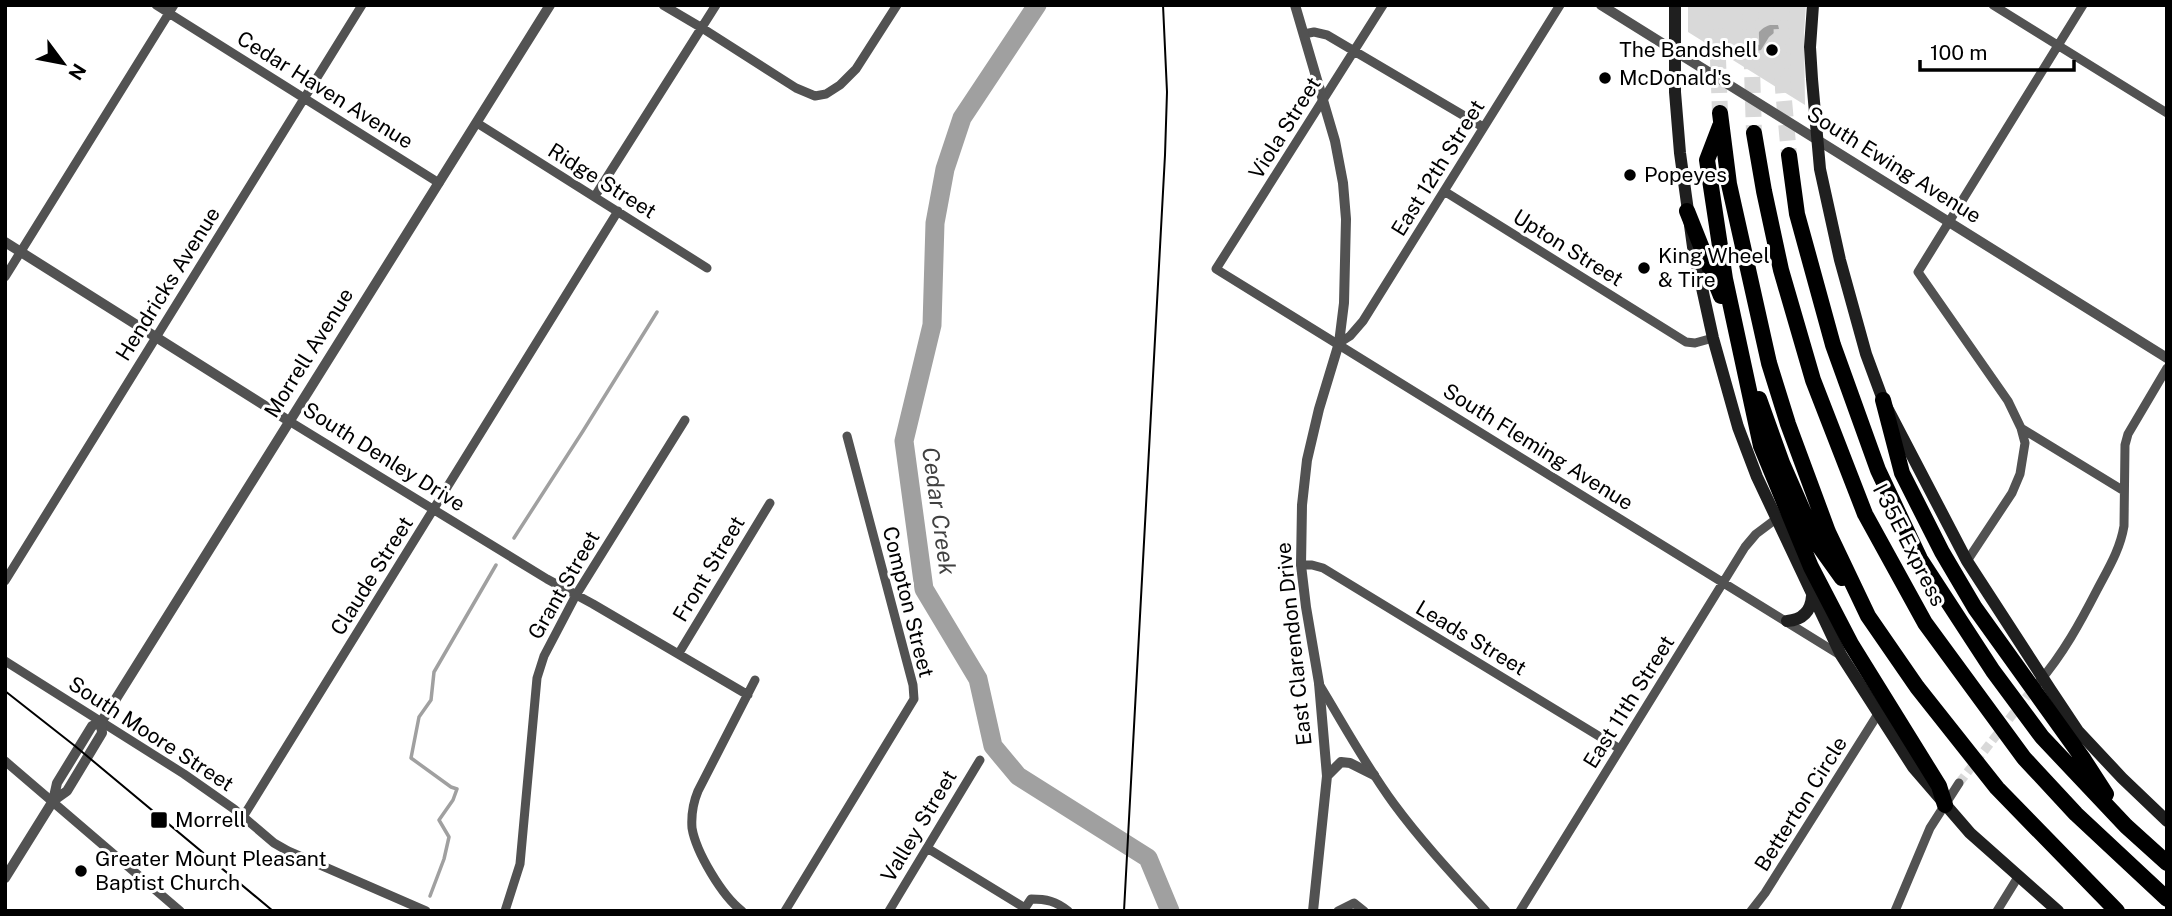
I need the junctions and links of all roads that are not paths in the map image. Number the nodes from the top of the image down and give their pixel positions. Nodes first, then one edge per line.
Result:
1 (156, 5) edge
2 (362, 5) edge
3 (550, 5) edge
4 (663, 5) edge
5 (716, 5) edge
6 (897, 5) edge
7 (1295, 5) edge
8 (1383, 5) edge
9 (1560, 5) edge
10 (1601, 5) edge
11 (1675, 5) edge
12 (1813, 5) edge
13 (1993, 5) edge
14 (2083, 5) edge
15 (172, 9) edge
16 (702, 28) junction
17 (1304, 34) junction
18 (2058, 46) junction
19 (1355, 50) junction
20 (1675, 50) junction
21 (304, 98) junction
22 (1324, 100) junction
23 (2167, 113) edge
24 (477, 123) junction
25 (1483, 127) junction
26 (1754, 133) tunnel mouth
27 (1816, 139) junction
28 (1789, 155) tunnel mouth
29 (439, 183) junction
30 (1444, 191) junction
31 (594, 196) junction
32 (618, 211) junction
33 (1687, 211) junction
34 (1949, 221) junction
35 (5, 242) edge
36 (21, 252) junction
37 (707, 268) dead end
38 (1216, 269) joint
39 (5, 277) edge
40 (155, 338) junction
41 (1713, 338) junction
42 (1339, 343) junction
43 (2167, 358) edge
44 (2167, 368) edge
45 (1883, 400) junction
46 (685, 419) dead end
47 (289, 421) junction
48 (2021, 428) junction
49 (847, 436) dead end
50 (2124, 491) junction
51 (770, 503) dead end
52 (434, 510) junction
53 (1776, 519) junction
54 (1968, 561) junction
55 (1301, 565) junction
56 (5, 581) edge
57 (1723, 583) junction
58 (576, 595) junction
59 (1812, 596) junction
60 (1868, 616) junction
61 (1787, 621) junction
62 (679, 653) junction
63 (1841, 655) junction
64 (5, 661) edge
65 (755, 680) dead end
66 (2039, 681) junction
67 (1319, 683) junction
68 (748, 695) junction
69 (1878, 715) junction
70 (101, 722) junction
71 (1620, 749) junction
72 (980, 760) dead end
73 (5, 761) edge
74 (1374, 775) junction
75 (1327, 776) junction
76 (1959, 783) tunnel mouth
77 (53, 801) junction
78 (1945, 805) junction
79 (243, 817) junction
80 (2166, 818) edge
81 (2126, 826) junction
82 (927, 848) junction
83 (2167, 863) edge
84 (5, 877) edge
85 (2018, 877) junction
86 (2167, 899) edge
87 (1362, 909) edge
88 (1024, 910) edge
89 (2116, 910) edge
90 (180, 911) edge
91 (426, 911) edge
92 (505, 911) edge
93 (742, 911) edge
94 (785, 911) edge
95 (889, 911) edge
96 (1068, 911) edge
97 (1313, 911) edge
98 (1338, 911) edge
99 (1486, 911) edge
100 (1520, 911) edge
101 (1751, 911) edge
102 (1895, 911) edge
103 (1997, 911) edge
104 (2058, 911) edge

1 - 15 street, Cedar Haven Avenue
2 - 21 street, Hendricks Avenue
3 - 24 street, Morrell Avenue
4 - 16 street
5 - 16 street
6 - 16 street
7 - 17 street, East Clarendon Drive
8 - 19 street, Viola Street
9 - 25 street, East 12th Street
10 - 20 street, South Ewing Avenue
11 - 20 main road
12 - 27 main road
13 - 18 street
14 - 18 street
15 - 21 street, Cedar Haven Avenue
15 - 36 street
16 - 31 street
17 - 19 street
17 - 22 street, East Clarendon Drive
18 - 23 street
18 - 34 street
19 - 22 street, Viola Street
19 - 25 street
20 - 27 street, South Ewing Avenue
20 - 33 main road
21 - 29 street, Cedar Haven Avenue
21 - 40 street, Hendricks Avenue
22 - 38 street, Viola Street
22 - 42 street, East Clarendon Drive
24 - 29 street, Morrell Avenue
24 - 31 street, Ridge Street
25 - 30 street, East 12th Street
26 - 86 highway, I 35E Express
27 - 34 street, South Ewing Avenue
27 - 45 main road
28 - 81 highway
29 - 47 street, Morrell Avenue
30 - 41 street, Upton Street
30 - 42 street, East 12th Street
31 - 32 street, Ridge Street
32 - 37 street, Ridge Street
32 - 52 street, Claude Street
33 - 41 main road
33 - 60 highway
34 - 43 street, South Ewing Avenue
34 - 48 street
35 - 36 street, South Denley Drive
36 - 39 street
36 - 40 street, South Denley Drive
38 - 42 street, South Fleming Avenue
40 - 47 street, South Denley Drive
40 - 56 street, Hendricks Avenue
41 - 53 main road
42 - 55 street, East Clarendon Drive
42 - 57 street, South Fleming Avenue
44 - 50 street
45 - 54 main road
45 - 81 highway
46 - 58 street, Grant Street
47 - 52 street, South Denley Drive
47 - 70 street, Morrell Avenue
48 - 50 street
48 - 54 street
49 - 94 street, Compton Street
50 - 66 street
51 - 62 street, Front Street
52 - 58 street, South Denley Drive
52 - 79 street, Claude Street
53 - 57 street, East 11th Street
53 - 59 main road
54 - 66 main road
55 - 67 street, East Clarendon Drive
55 - 71 street, Leads Street
57 - 61 street, South Fleming Avenue
57 - 71 street, East 11th Street
58 - 62 street, South Denley Drive
58 - 92 street, Grant Street
59 - 61 main road
59 - 63 main road
60 - 78 highway
60 - 89 highway
61 - 63 street, South Fleming Avenue
62 - 68 street, South Denley Drive
63 - 69 main road
64 - 70 street, South Moore Street
65 - 68 street
66 - 80 main road
67 - 74 street
67 - 75 street, East Clarendon Drive
68 - 93 street
69 - 78 main road
69 - 101 street, Betterton Circle
70 - 77 street, Morrell Avenue
70 - 79 street, South Moore Street
71 - 100 street, East 11th Street
72 - 82 street, Valley Street
73 - 77 street
74 - 75 street
74 - 99 street
75 - 97 street, East Clarendon Drive
76 - 78 street
77 - 84 street, Morrell Avenue
77 - 90 street
78 - 85 main road
78 - 102 street
79 - 91 street, South Moore Street
81 - 83 highway
82 - 88 street
82 - 95 street, Valley Street
85 - 103 street
85 - 104 main road
87 - 98 street
88 - 96 street

